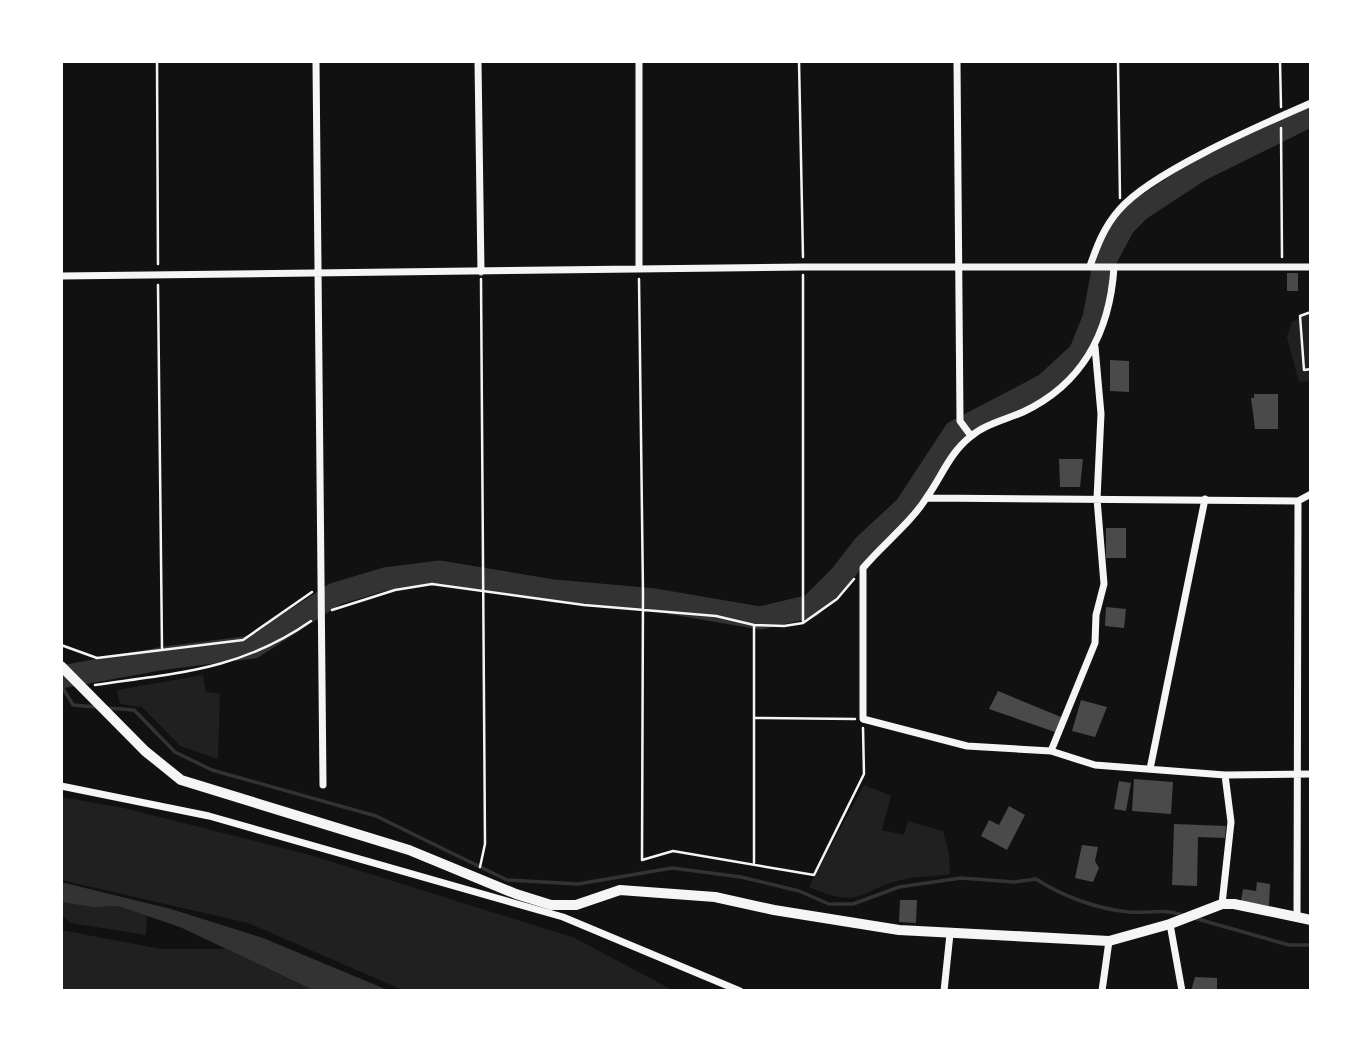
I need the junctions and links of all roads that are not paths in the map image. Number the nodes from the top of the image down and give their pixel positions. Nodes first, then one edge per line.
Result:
1 (316, 61) edge
2 (478, 61) edge
3 (639, 61) edge
4 (957, 61) edge
5 (1311, 103) edge
6 (1090, 267) junction
7 (1114, 267) junction
8 (1311, 267) edge
9 (639, 269) junction
10 (960, 269) junction
11 (481, 272) junction
12 (317, 274) junction
13 (61, 276) edge
14 (1095, 347) junction
15 (970, 434) junction
16 (1311, 494) edge
17 (927, 498) junction
18 (1097, 499) junction
19 (1205, 499) junction
20 (1298, 501) junction
21 (61, 666) edge
22 (1051, 751) junction
23 (1150, 769) junction
24 (1298, 774) junction
25 (1311, 774) edge
26 (1225, 775) junction
27 (323, 785) dead end
28 (61, 786) edge
29 (1222, 904) junction
30 (1297, 917) junction
31 (1311, 920) edge
32 (1170, 925) junction
33 (950, 934) junction
34 (1110, 942) junction
35 (740, 991) edge
36 (944, 991) edge
37 (1102, 991) edge
38 (1182, 991) edge

1 - 12 street
2 - 11 street
3 - 9 street
4 - 10 street
5 - 6 street
6 - 7 street
6 - 10 street
7 - 8 street
7 - 14 street
9 - 10 street
9 - 11 street
10 - 15 street
11 - 12 street
12 - 13 street
12 - 27 street
14 - 15 street
14 - 18 street
15 - 17 street
16 - 20 street
17 - 18 street
17 - 22 street
18 - 19 street
18 - 22 street
19 - 20 street
19 - 23 street
20 - 24 street
21 - 33 main road
22 - 23 street
23 - 26 street
24 - 25 street
24 - 26 street
24 - 30 street
26 - 29 street
28 - 35 street
29 - 30 main road
29 - 32 main road
30 - 31 main road
32 - 34 main road
32 - 38 street
33 - 34 main road
33 - 36 street
34 - 37 street

